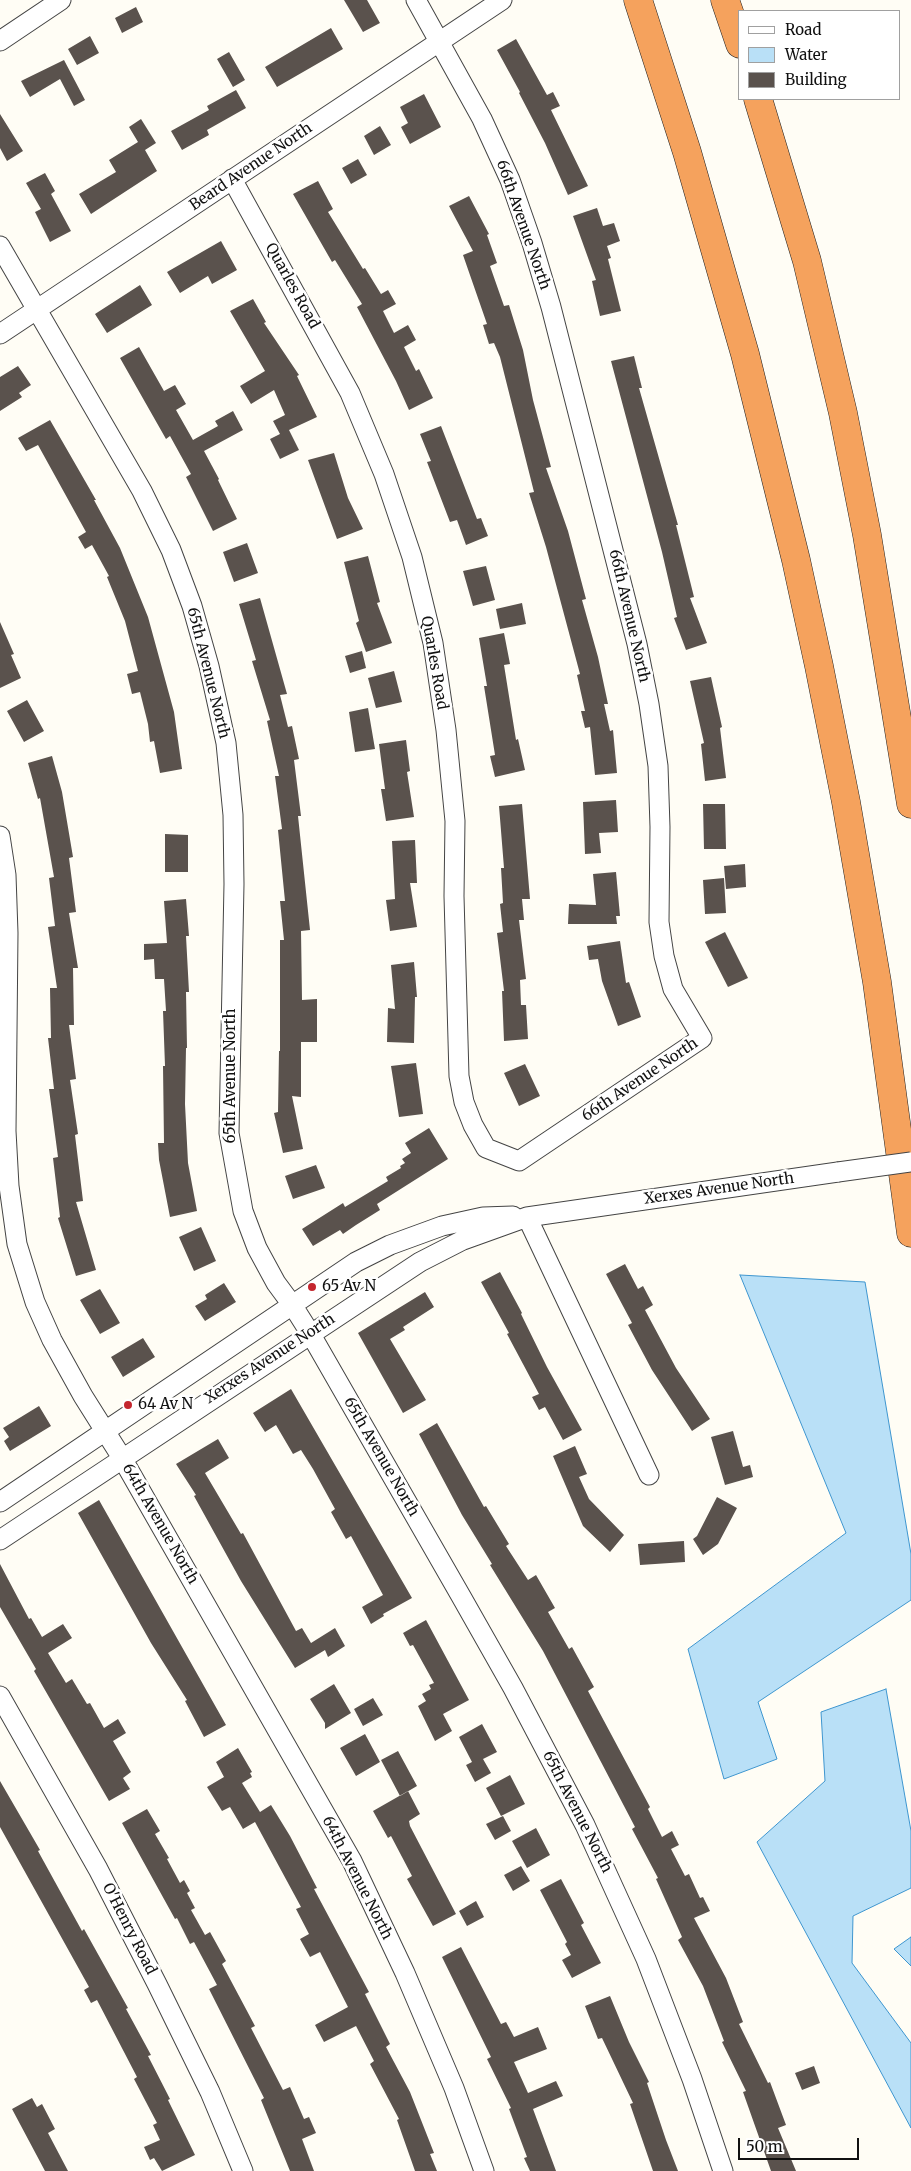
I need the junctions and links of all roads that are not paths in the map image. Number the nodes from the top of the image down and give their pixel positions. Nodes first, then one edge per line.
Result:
1 (61, 0) edge
2 (416, 0) edge
3 (502, 0) edge
4 (638, 0) edge
5 (724, 0) edge
6 (738, 38) edge
7 (0, 41) edge
8 (440, 41) junction
9 (758, 100) edge
10 (232, 179) junction
11 (0, 246) edge
12 (37, 309) junction
13 (0, 334) edge
14 (911, 804) edge
15 (0, 836) edge
16 (519, 1161) joint
17 (911, 1162) edge
18 (527, 1217) junction
19 (911, 1233) edge
20 (294, 1306) junction
21 (310, 1333) junction
22 (106, 1431) junction
23 (122, 1458) junction
24 (649, 1475) dead end
25 (0, 1502) edge
26 (0, 1540) edge
27 (0, 1696) edge
28 (243, 2171) edge
29 (484, 2171) edge
30 (723, 2171) edge

1 - 7 street
2 - 8 street, 66th Avenue North
3 - 8 street, Beard Avenue North
4 - 19 highway
5 - 6 highway
8 - 10 street, Beard Avenue North
8 - 16 street, 66th Avenue North
9 - 14 highway
10 - 12 street, Beard Avenue North
10 - 16 street, Quarles Road
11 - 12 street, 65th Avenue North
12 - 13 street, Beard Avenue North
12 - 20 street, 65th Avenue North
15 - 22 street, 64th Avenue North
17 - 18 street, Xerxes Avenue North, bridge
18 - 20 street, Xerxes Avenue North
18 - 21 street, Xerxes Avenue North
18 - 24 street
20 - 21 street, 65th Avenue North
20 - 22 street, Xerxes Avenue North
21 - 23 street, Xerxes Avenue North
21 - 30 street, 65th Avenue North
22 - 23 street, 64th Avenue North
22 - 25 street, Xerxes Avenue North
23 - 26 street, Xerxes Avenue North
23 - 29 street, 64th Avenue North
27 - 28 street, O'Henry Road

